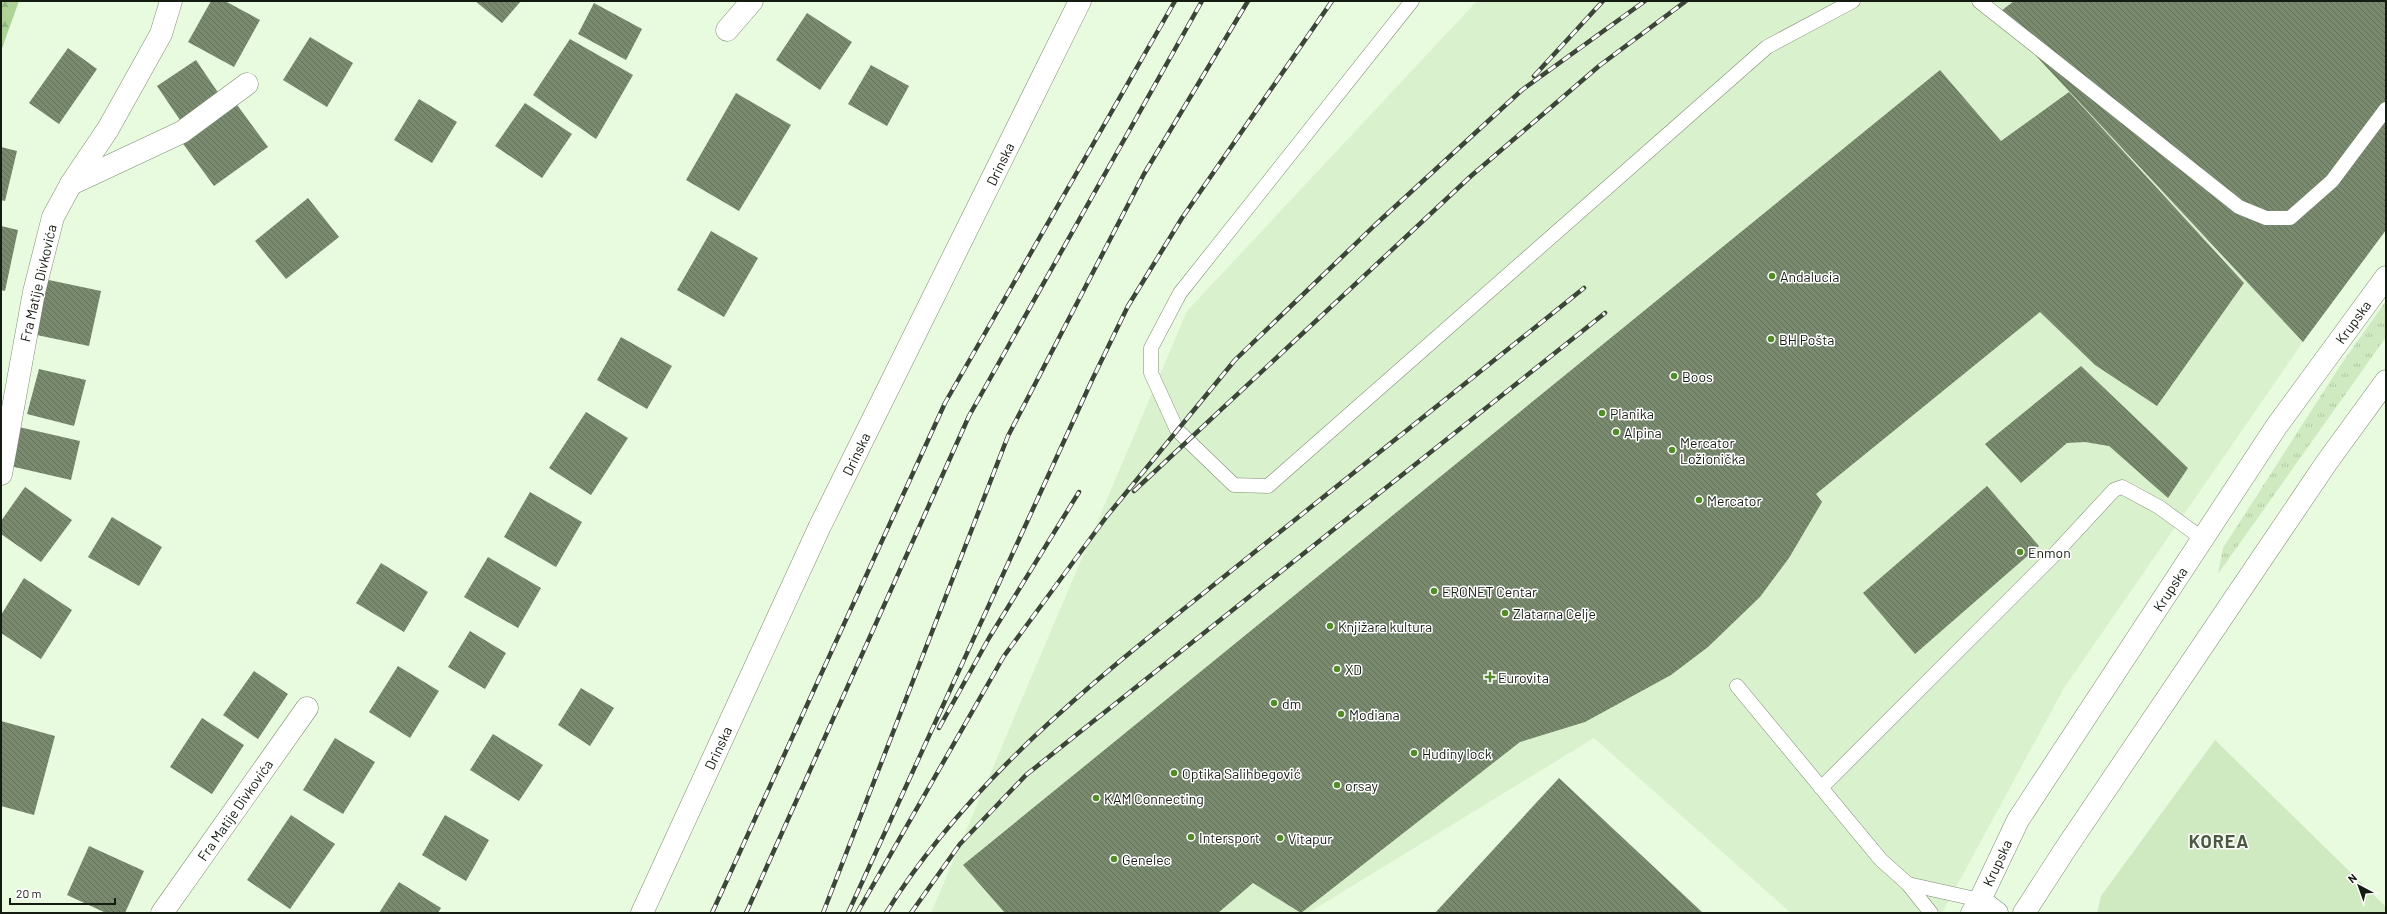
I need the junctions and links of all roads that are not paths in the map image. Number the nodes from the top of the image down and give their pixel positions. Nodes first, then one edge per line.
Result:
1 (171, 1) edge
2 (752, 1) edge
3 (1080, 1) edge
4 (1412, 1) edge
5 (1853, 1) edge
6 (1979, 1) edge
7 (727, 30) dead end
8 (247, 84) dead end
9 (2386, 109) edge
10 (70, 184) junction
11 (2386, 277) edge
12 (2382, 394) edge
13 (1, 474) edge
14 (2203, 539) junction
15 (1737, 686) dead end
16 (307, 708) dead end
17 (1821, 788) junction
18 (1908, 884) junction
19 (1976, 907) edge
20 (162, 913) edge
21 (642, 913) edge
22 (1931, 913) edge
23 (1997, 913) edge
24 (2024, 913) edge

1 - 10 street, Fra Matije Divkovića
2 - 7 street
3 - 21 street, Drinska
4 - 5 lane
6 - 9 lane
8 - 10 street
10 - 13 street, Fra Matije Divkovića
11 - 14 street, Krupska
12 - 24 street
14 - 17 lane
14 - 19 street, Krupska
15 - 17 lane
16 - 20 street, Fra Matije Divkovića
17 - 18 lane
18 - 19 lane
18 - 22 lane
19 - 23 street

